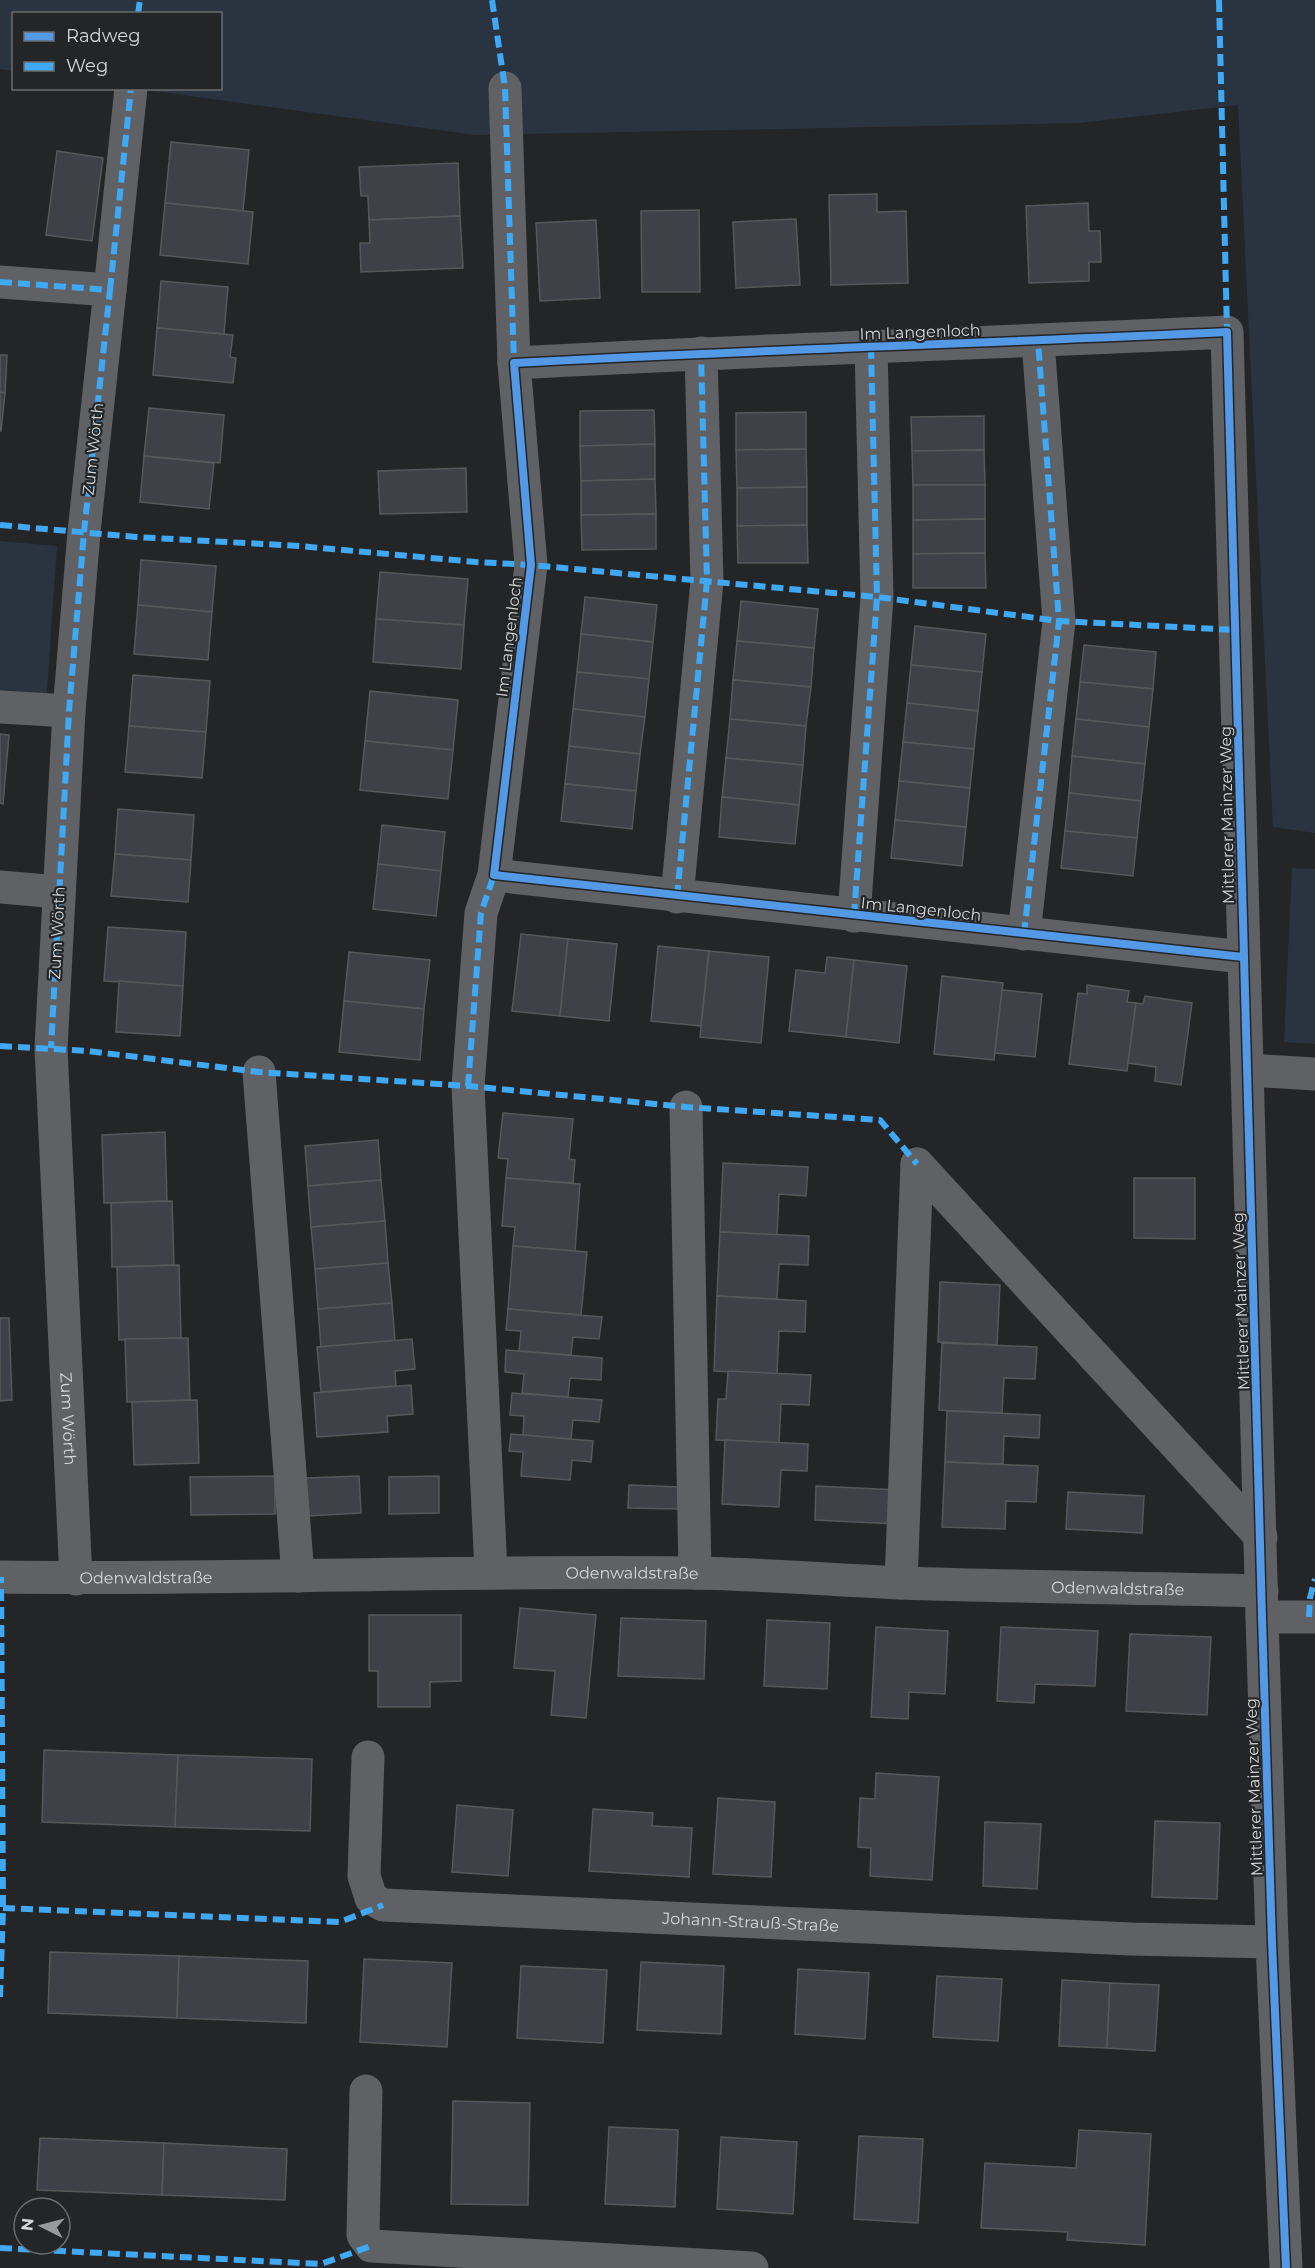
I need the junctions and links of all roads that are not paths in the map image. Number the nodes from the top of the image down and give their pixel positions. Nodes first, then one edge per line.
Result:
1 (505, 88) dead end
2 (131, 90) edge
3 (0, 282) edge
4 (110, 290) junction
5 (1227, 332) joint
6 (1038, 341) junction
7 (871, 348) junction
8 (701, 352) junction
9 (514, 363) junction
10 (0, 707) edge
11 (69, 711) junction
12 (494, 875) junction
13 (0, 887) edge
14 (59, 892) junction
15 (677, 897) junction
16 (855, 916) junction
17 (1024, 934) junction
18 (1243, 957) junction
19 (1248, 1070) junction
20 (260, 1072) dead end
21 (1315, 1074) edge
22 (686, 1107) dead end
23 (1261, 1537) junction
24 (491, 1572) junction
25 (695, 1573) junction
26 (298, 1576) junction
27 (0, 1577) edge
28 (76, 1579) junction
29 (901, 1583) junction
30 (1262, 1604) junction
31 (1315, 1617) edge
32 (368, 1757) dead end
33 (1272, 1942) junction
34 (366, 2091) dead end
35 (752, 2268) edge
36 (1286, 2268) edge

1 - 9 street, Im Langenloch
2 - 4 street, Zum Wörth
3 - 4 street
4 - 11 street, Zum Wörth
5 - 6 street, Im Langenloch
5 - 18 street, Mittlerer Mainzer Weg
6 - 7 street, Im Langenloch
6 - 17 street
7 - 8 street, Im Langenloch
7 - 16 street, Im Langenloch
8 - 9 street, Im Langenloch
8 - 15 street
9 - 12 street, Im Langenloch
10 - 11 street
11 - 14 street, Zum Wörth
12 - 15 street, Im Langenloch
12 - 24 street, Im Langenloch
13 - 14 street
14 - 28 street, Zum Wörth
15 - 16 street, Im Langenloch
16 - 17 street, Im Langenloch
17 - 18 street, Im Langenloch
18 - 19 street, Mittlerer Mainzer Weg
19 - 21 street
19 - 23 street, Mittlerer Mainzer Weg
20 - 26 street
22 - 25 street
23 - 29 street
23 - 30 street, Mittlerer Mainzer Weg
24 - 25 street, Odenwaldstraße
24 - 26 street, Odenwaldstraße
25 - 29 street, Odenwaldstraße
26 - 28 street, Odenwaldstraße
27 - 28 street, Odenwaldstraße
29 - 30 street, Odenwaldstraße
30 - 31 street
30 - 33 street, Mittlerer Mainzer Weg
32 - 33 street, Johann-Strauß-Straße
33 - 36 street, Mittlerer Mainzer Weg
34 - 35 street

